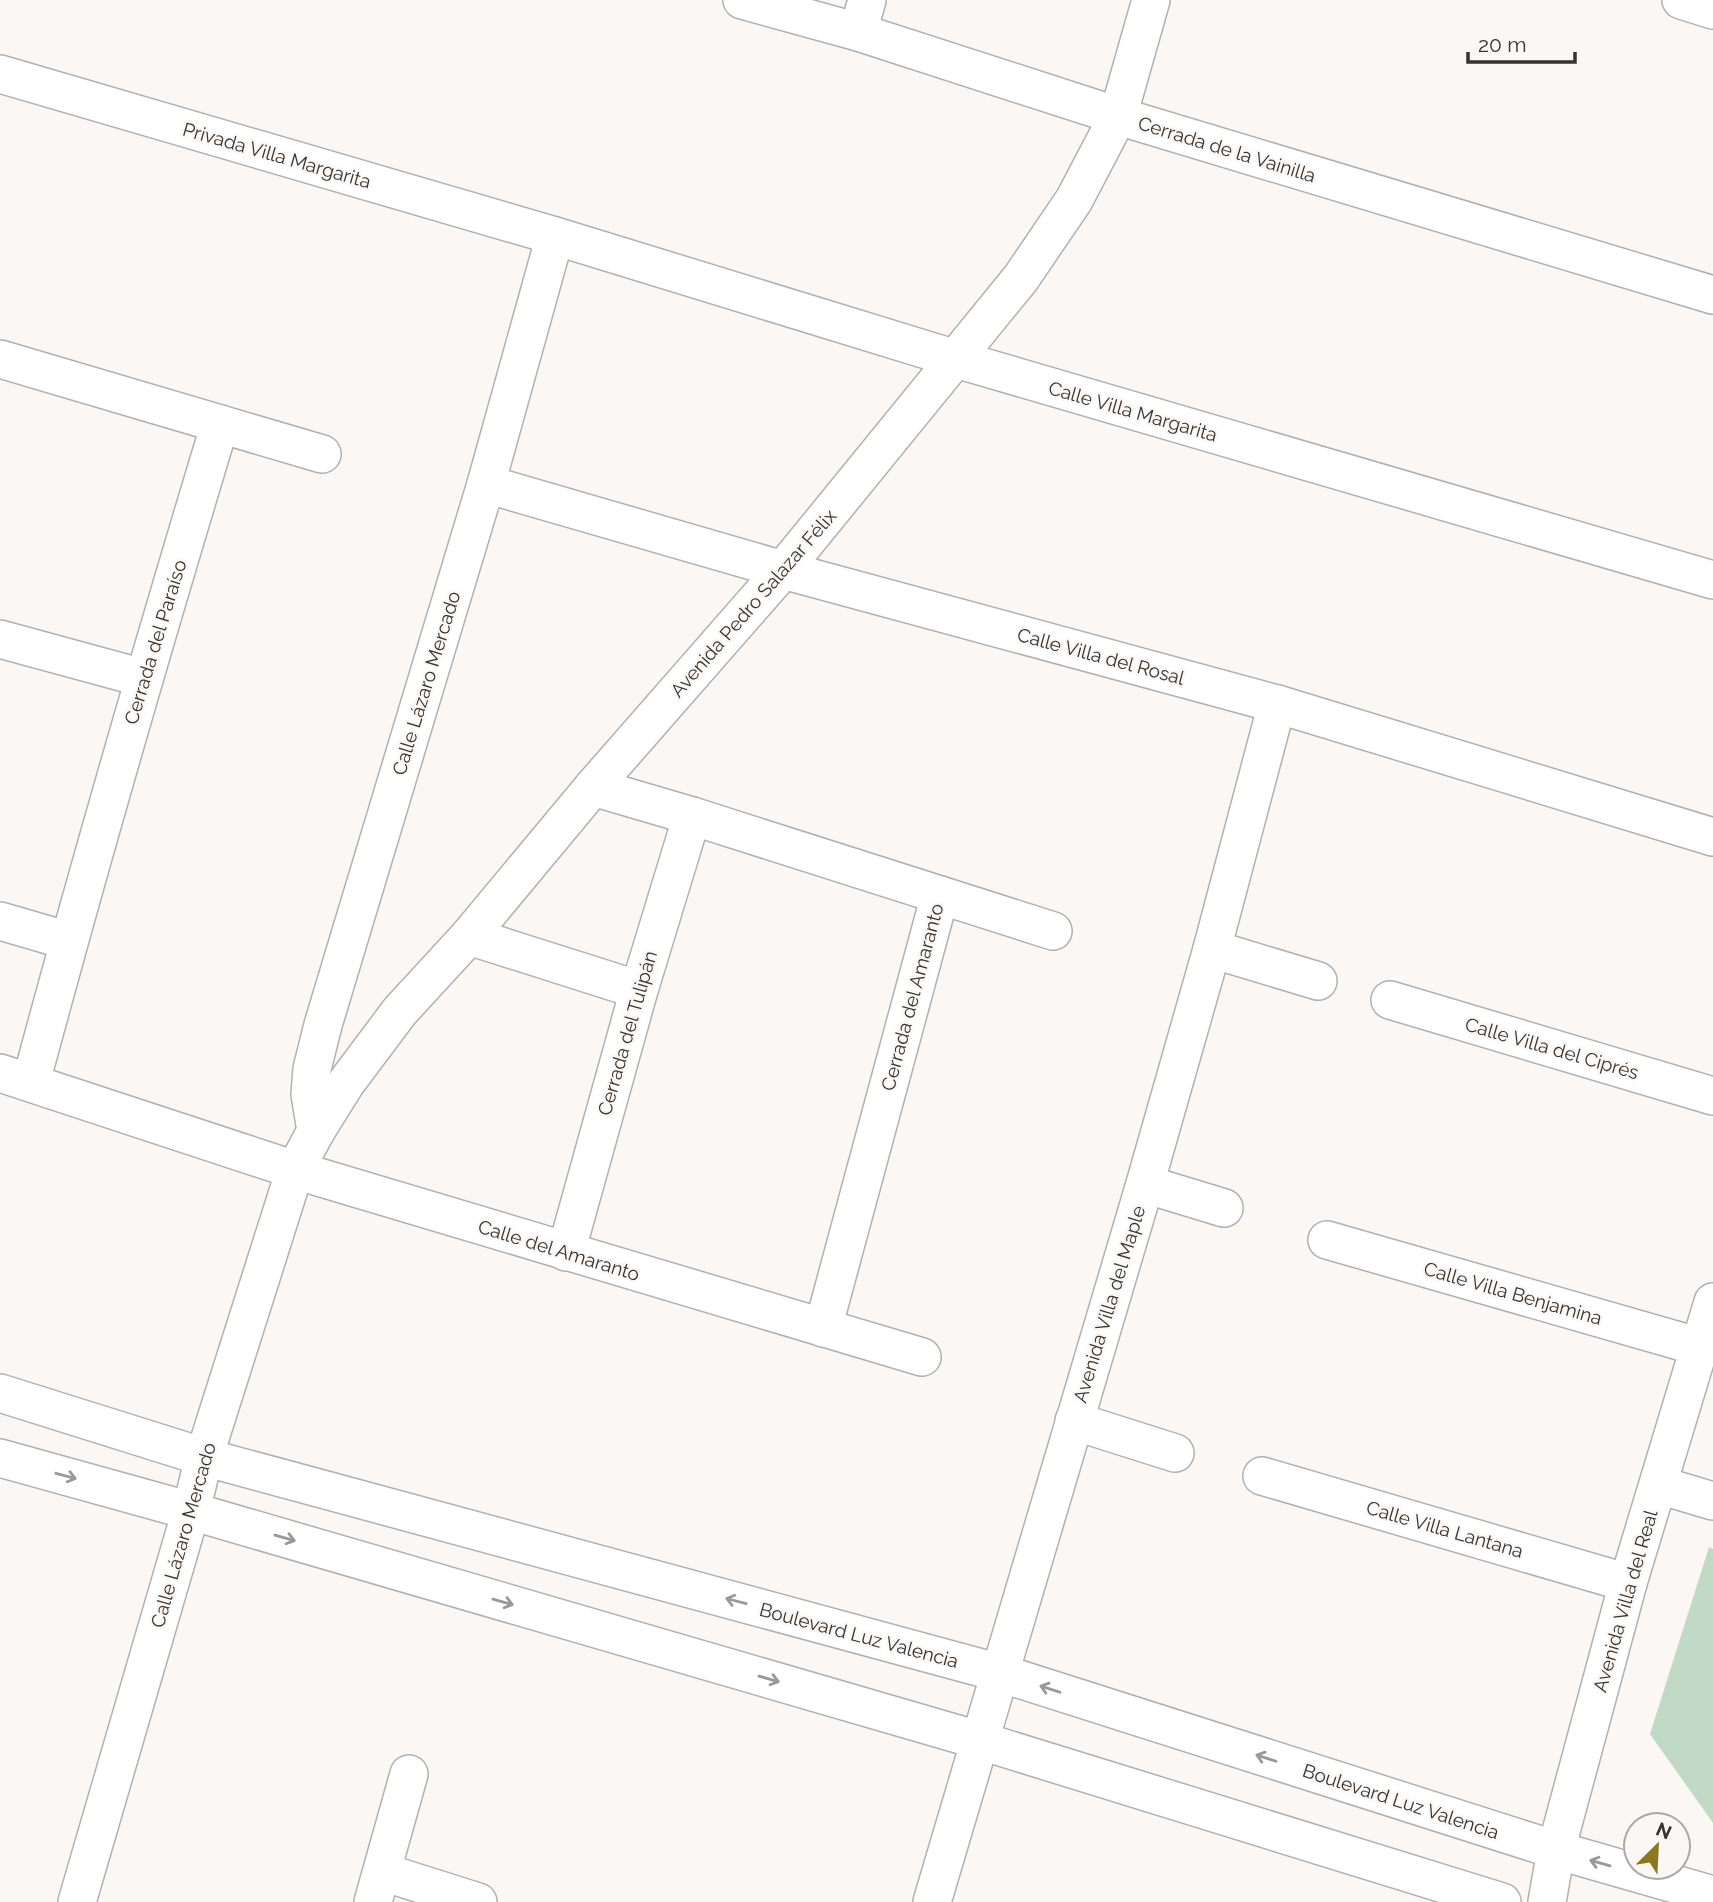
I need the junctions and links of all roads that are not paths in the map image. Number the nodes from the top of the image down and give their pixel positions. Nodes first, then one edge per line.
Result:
1 (742, 0) edge
2 (1151, 0) edge
3 (1681, 0) edge
4 (1713, 10) edge
5 (863, 16) edge
6 (0, 74) edge
7 (1118, 116) junction
8 (555, 236) junction
9 (1713, 295) edge
10 (0, 359) edge
11 (956, 359) junction
12 (220, 424) junction
13 (322, 454) dead end
14 (486, 484) junction
15 (783, 570) junction
16 (1713, 580) edge
17 (0, 639) edge
18 (143, 678) junction
19 (1277, 704) junction
20 (593, 787) junction
21 (692, 816) junction
22 (1713, 837) edge
23 (940, 895) junction
24 (0, 921) edge
25 (1053, 931) dead end
26 (470, 936) junction
27 (69, 940) junction
28 (1212, 949) junction
29 (1318, 981) dead end
30 (639, 990) junction
31 (1390, 1000) dead end
32 (15, 1078) edge
33 (1713, 1096) edge
34 (316, 1131) junction
35 (295, 1170) junction
36 (1145, 1184) junction
37 (1224, 1208) dead end
38 (1327, 1240) dead end
39 (566, 1252) junction
40 (1713, 1302) edge
41 (823, 1328) junction
42 (1700, 1347) junction
43 (922, 1357) dead end
44 (0, 1393) edge
45 (1074, 1421) junction
46 (1175, 1453) dead end
47 (204, 1457) junction
48 (0, 1458) edge
49 (1262, 1475) dead end
50 (1659, 1485) junction
51 (1713, 1501) edge
52 (191, 1511) junction
53 (1628, 1583) junction
54 (1000, 1673) junction
55 (978, 1740) junction
56 (409, 1774) dead end
57 (1556, 1850) junction
58 (378, 1887) edge
59 (1713, 1895) edge
60 (77, 1902) edge
61 (478, 1902) edge
62 (932, 1902) edge
63 (1502, 1902) edge
64 (1547, 1902) edge

1 - 5 street, Cerrada de la Vainilla
2 - 7 street, Avenida Pedro Salazar Félix
3 - 4 street
5 - 7 street, Cerrada de la Vainilla
6 - 8 street, Privada Villa Margarita
7 - 9 street, Cerrada de la Vainilla
7 - 11 street, Avenida Pedro Salazar Félix
8 - 11 street, Calle Villa Margarita
8 - 14 street, Calle Lázaro Mercado
10 - 12 street
11 - 15 street, Avenida Pedro Salazar Félix
11 - 16 street, Calle Villa Margarita
12 - 13 street
12 - 18 street, Cerrada del Paraíso
14 - 15 street, Calle Villa del Rosal
14 - 34 street, Calle Lázaro Mercado
15 - 19 street, Calle Villa del Rosal
15 - 20 street, Avenida Pedro Salazar Félix
17 - 18 street
18 - 27 street, Cerrada del Paraíso
19 - 22 street, Calle Villa del Rosal
19 - 28 street, Avenida Villa del Maple
20 - 21 street, Cerrada del Amaranto
20 - 26 street, Avenida Pedro Salazar Félix
21 - 23 street, Cerrada del Amaranto
21 - 30 street, Cerrada del Tulipán
23 - 25 street
23 - 41 street, Cerrada del Amaranto
24 - 27 street
26 - 30 street
26 - 34 street, Avenida Pedro Salazar Félix
27 - 32 street, Cerrada del Paraíso
28 - 29 street
28 - 36 street, Avenida Villa del Maple
30 - 39 street, Cerrada del Tulipán
31 - 33 street, Calle Villa del Ciprés
32 - 35 street, Cerrada del Paraíso
34 - 35 street, Avenida Pedro Salazar Félix
35 - 39 street, Calle del Amaranto
35 - 47 street, Calle Lázaro Mercado
36 - 37 street
36 - 45 street, Avenida Villa del Maple
38 - 42 street, Calle Villa Benjamina
39 - 41 street, Calle del Amaranto
40 - 42 street, Avenida Villa del Real
41 - 43 street, Calle del Amaranto
42 - 50 street, Avenida Villa del Real
44 - 47 street, Boulevard Luz Valencia
45 - 46 street
45 - 54 street, Avenida Villa del Maple
47 - 52 street, Calle Lázaro Mercado
54 -> 47 street, Boulevard Luz Valencia
48 -> 52 street
49 - 53 street, Calle Villa Lantana
50 - 51 street
50 - 53 street, Avenida Villa del Real
52 -> 55 street
52 - 60 street, Calle Lázaro Mercado
53 - 57 street, Avenida Villa del Real
54 - 55 street, Avenida Villa del Maple
57 -> 54 street, Boulevard Luz Valencia
55 - 62 street, Avenida Villa del Maple
55 - 63 street
56 - 58 street
59 -> 57 street, Boulevard Luz Valencia
57 - 64 street, Avenida Villa del Real
58 - 61 street

